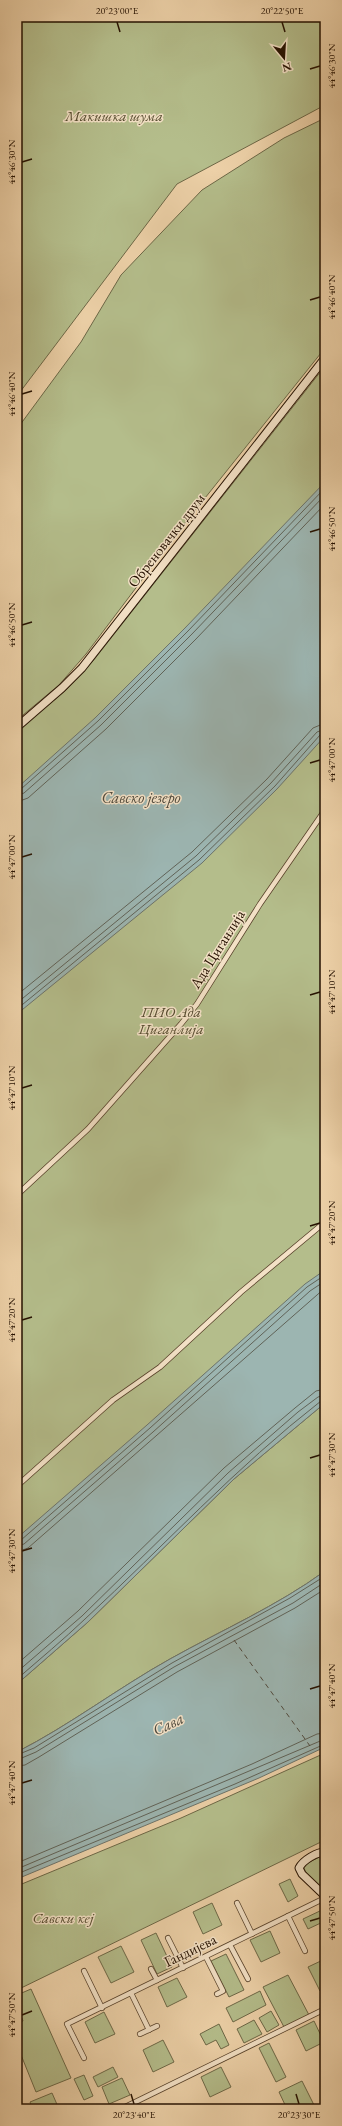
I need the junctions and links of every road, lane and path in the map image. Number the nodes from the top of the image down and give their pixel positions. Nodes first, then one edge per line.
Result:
1 (325, 358) edge
2 (17, 726) edge
3 (325, 810) edge
4 (17, 1195) edge
5 (325, 1222) edge
6 (17, 1486) edge
7 (325, 1852) edge
8 (325, 1897) edge
9 (237, 1903) dead end
10 (288, 1916) junction
11 (252, 1934) junction
12 (168, 1938) dead end
13 (230, 1945) junction
14 (305, 1951) dead end
15 (206, 1956) junction
16 (183, 1968) junction
17 (84, 1970) dead end
18 (152, 1970) dead end
19 (248, 1979) dead end
20 (157, 1980) junction
21 (131, 1993) junction
22 (217, 1994) dead end
23 (102, 2008) junction
24 (325, 2009) edge
25 (157, 2026) dead end
26 (149, 2030) junction
27 (140, 2034) dead end
28 (84, 2058) dead end
29 (121, 2109) edge

1 - 2 street, Обреновачки друм
3 - 4 street, Ада Циганлија
5 - 6 street
7 - 8 street, Гандијева
8 - 10 street, Гандијева
9 - 11 street
10 - 11 street, Гандијева
10 - 14 street
11 - 13 street, Гандијева
12 - 16 street
13 - 15 street, Гандијева
13 - 19 street
15 - 16 street, Гандијева
15 - 22 street
16 - 20 street, Гандијева
17 - 23 street
18 - 20 street
20 - 21 street, Гандијева
21 - 23 street, Гандијева
21 - 26 street
23 - 28 street, Гандијева
24 - 29 street
25 - 26 street
26 - 27 street

